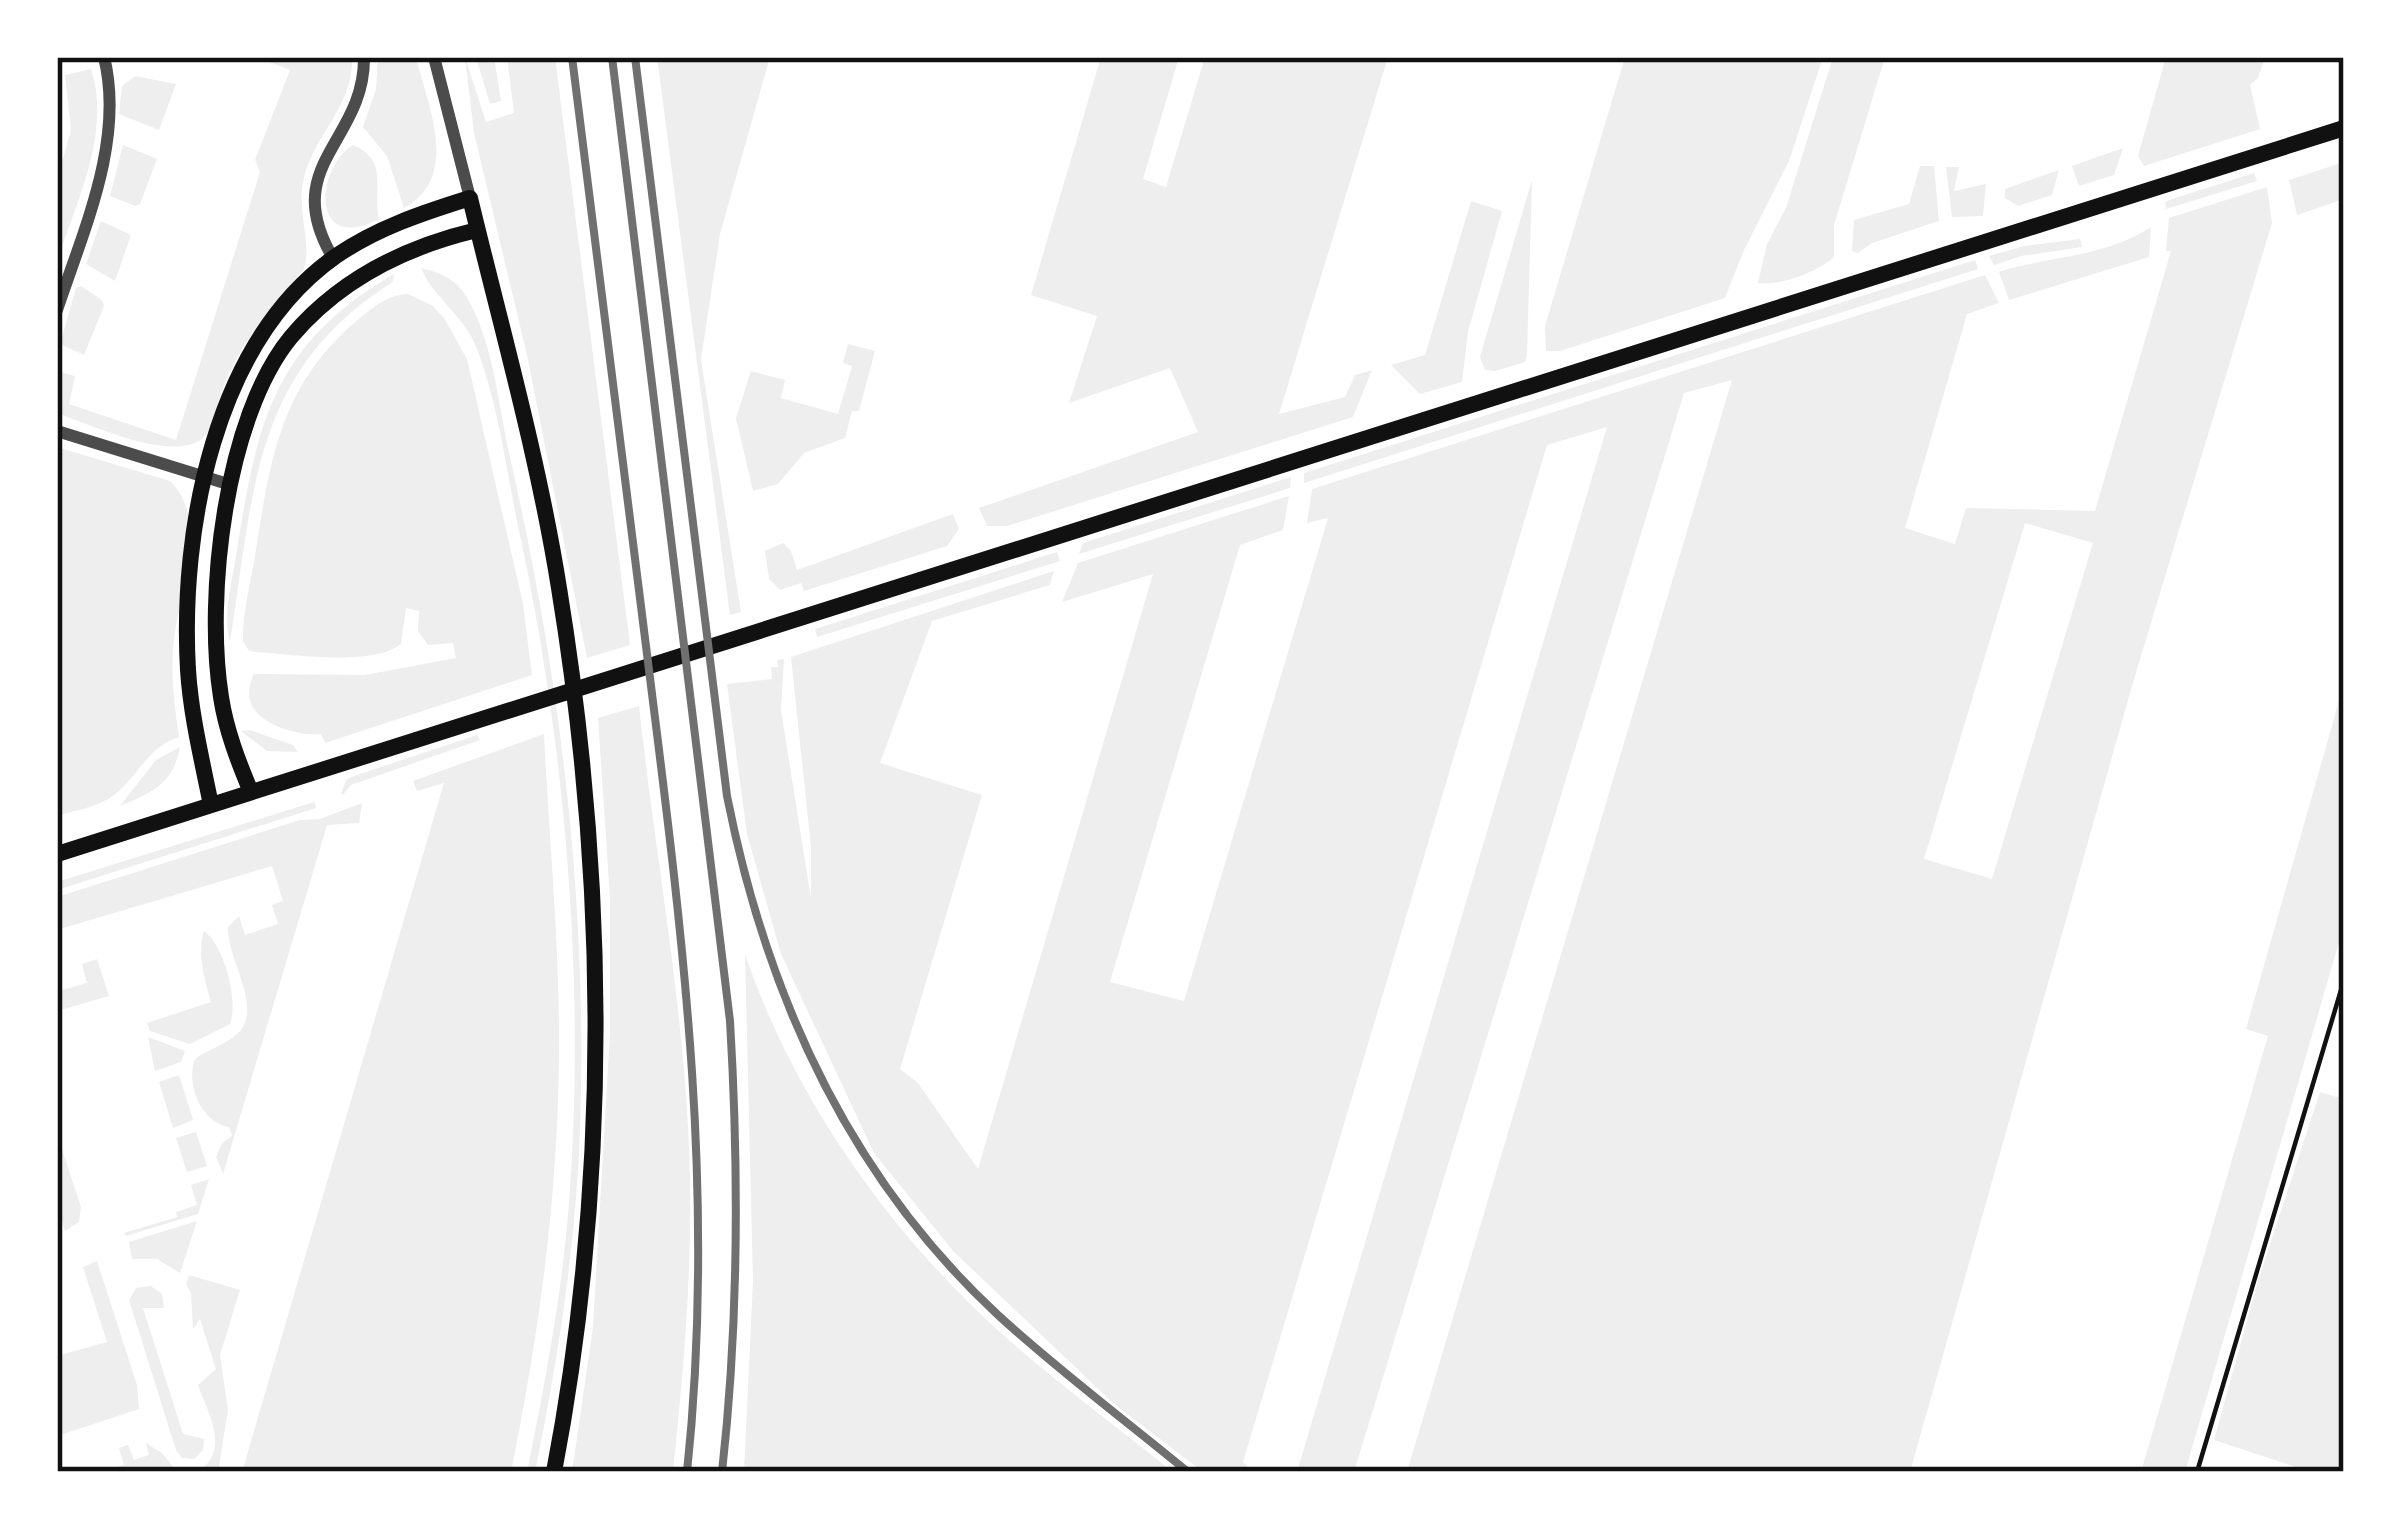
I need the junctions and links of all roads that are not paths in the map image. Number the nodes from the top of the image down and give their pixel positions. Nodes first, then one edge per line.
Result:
1 (104, 57) edge
2 (364, 57) edge
3 (434, 57) edge
4 (2344, 128) edge
5 (470, 198) junction
6 (477, 230) junction
7 (333, 258) junction
8 (57, 310) edge
9 (57, 431) edge
10 (206, 477) junction
11 (231, 485) junction
12 (251, 792) junction
13 (211, 805) junction
14 (57, 854) edge
15 (554, 1472) edge

1 - 8 street
2 - 7 street
3 - 5 street
4 - 12 main road
5 - 6 main road
5 - 7 main road
6 - 11 main road
6 - 15 main road
7 - 10 main road
9 - 10 street
10 - 11 street
10 - 13 main road
11 - 12 main road
12 - 13 main road
13 - 14 main road

